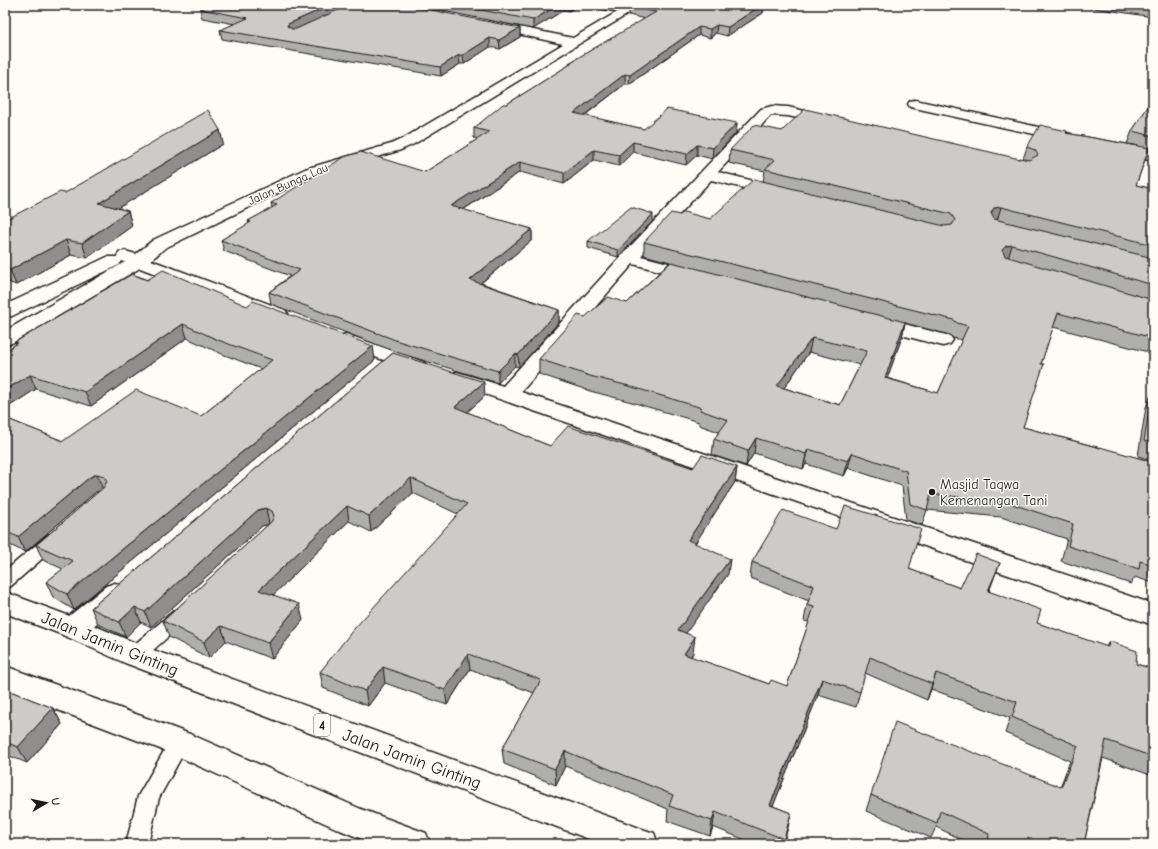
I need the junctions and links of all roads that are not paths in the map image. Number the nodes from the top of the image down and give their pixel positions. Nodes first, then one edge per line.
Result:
1 (632, 6) edge
2 (481, 23) edge
3 (573, 42) junction
4 (915, 104) dead end
5 (841, 124) edge
6 (1076, 139) edge
7 (1107, 146) edge
8 (1153, 156) edge
9 (707, 174) junction
10 (790, 195) edge
11 (132, 258) junction
12 (629, 258) junction
13 (713, 280) edge
14 (5, 312) edge
15 (859, 318) edge
16 (296, 321) edge
17 (333, 335) edge
18 (5, 339) edge
19 (943, 340) dead end
20 (392, 358) junction
21 (374, 373) edge
22 (507, 394) junction
23 (68, 528) edge
24 (133, 577) edge
25 (5, 581) edge
26 (5, 602) edge
27 (191, 605) edge
28 (1153, 615) edge
29 (73, 628) junction
30 (135, 656) junction
31 (5, 678) edge
32 (179, 744) junction
33 (137, 844) edge
34 (414, 844) edge
35 (642, 844) edge

1 - 3 main road, Jalan Bunga Lau
2 - 3 main road
3 - 11 main road, Jalan Bunga Lau
4 - 6 main road
5 - 9 main road
7 - 8 main road
9 - 10 main road
9 - 12 main road
11 - 14 main road
11 - 16 main road
11 - 18 main road, Jalan Bunga Lau
12 - 13 main road
12 - 22 main road
15 - 19 main road
17 - 20 main road
20 - 21 main road
20 - 22 main road
22 - 28 main road
23 - 25 lane
24 - 29 main road
26 - 29 main road, Jalan Jamin Ginting / 4
27 - 30 lane
29 - 30 main road, Jalan Jamin Ginting / 4
30 - 35 main road, Jalan Jamin Ginting / 4
31 - 32 main road
32 - 33 lane
32 - 34 main road

